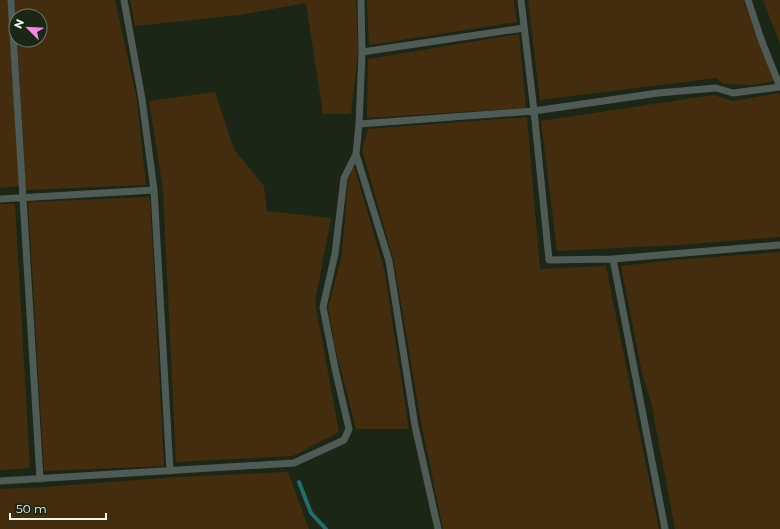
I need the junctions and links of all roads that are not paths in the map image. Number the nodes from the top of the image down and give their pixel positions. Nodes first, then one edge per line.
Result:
1 (11, 0) edge
2 (124, 0) edge
3 (361, 0) edge
4 (521, 0) edge
5 (748, 0) edge
6 (524, 28) junction
7 (362, 52) junction
8 (780, 87) edge
9 (534, 111) junction
10 (359, 124) junction
11 (356, 154) junction
12 (154, 190) junction
13 (22, 198) junction
14 (0, 199) edge
15 (780, 245) edge
16 (613, 259) junction
17 (170, 471) junction
18 (40, 479) junction
19 (0, 481) edge
20 (438, 529) edge
21 (665, 529) edge

1 - 13 lane
2 - 12 lane
3 - 7 lane
4 - 6 lane
5 - 8 lane
6 - 7 lane
6 - 9 lane
7 - 10 lane
8 - 9 lane
9 - 10 lane
9 - 16 lane
10 - 11 lane
11 - 17 lane
11 - 20 lane
12 - 13 lane
12 - 17 lane
13 - 14 lane
13 - 18 lane
15 - 16 lane
16 - 21 lane
17 - 18 lane
18 - 19 lane

